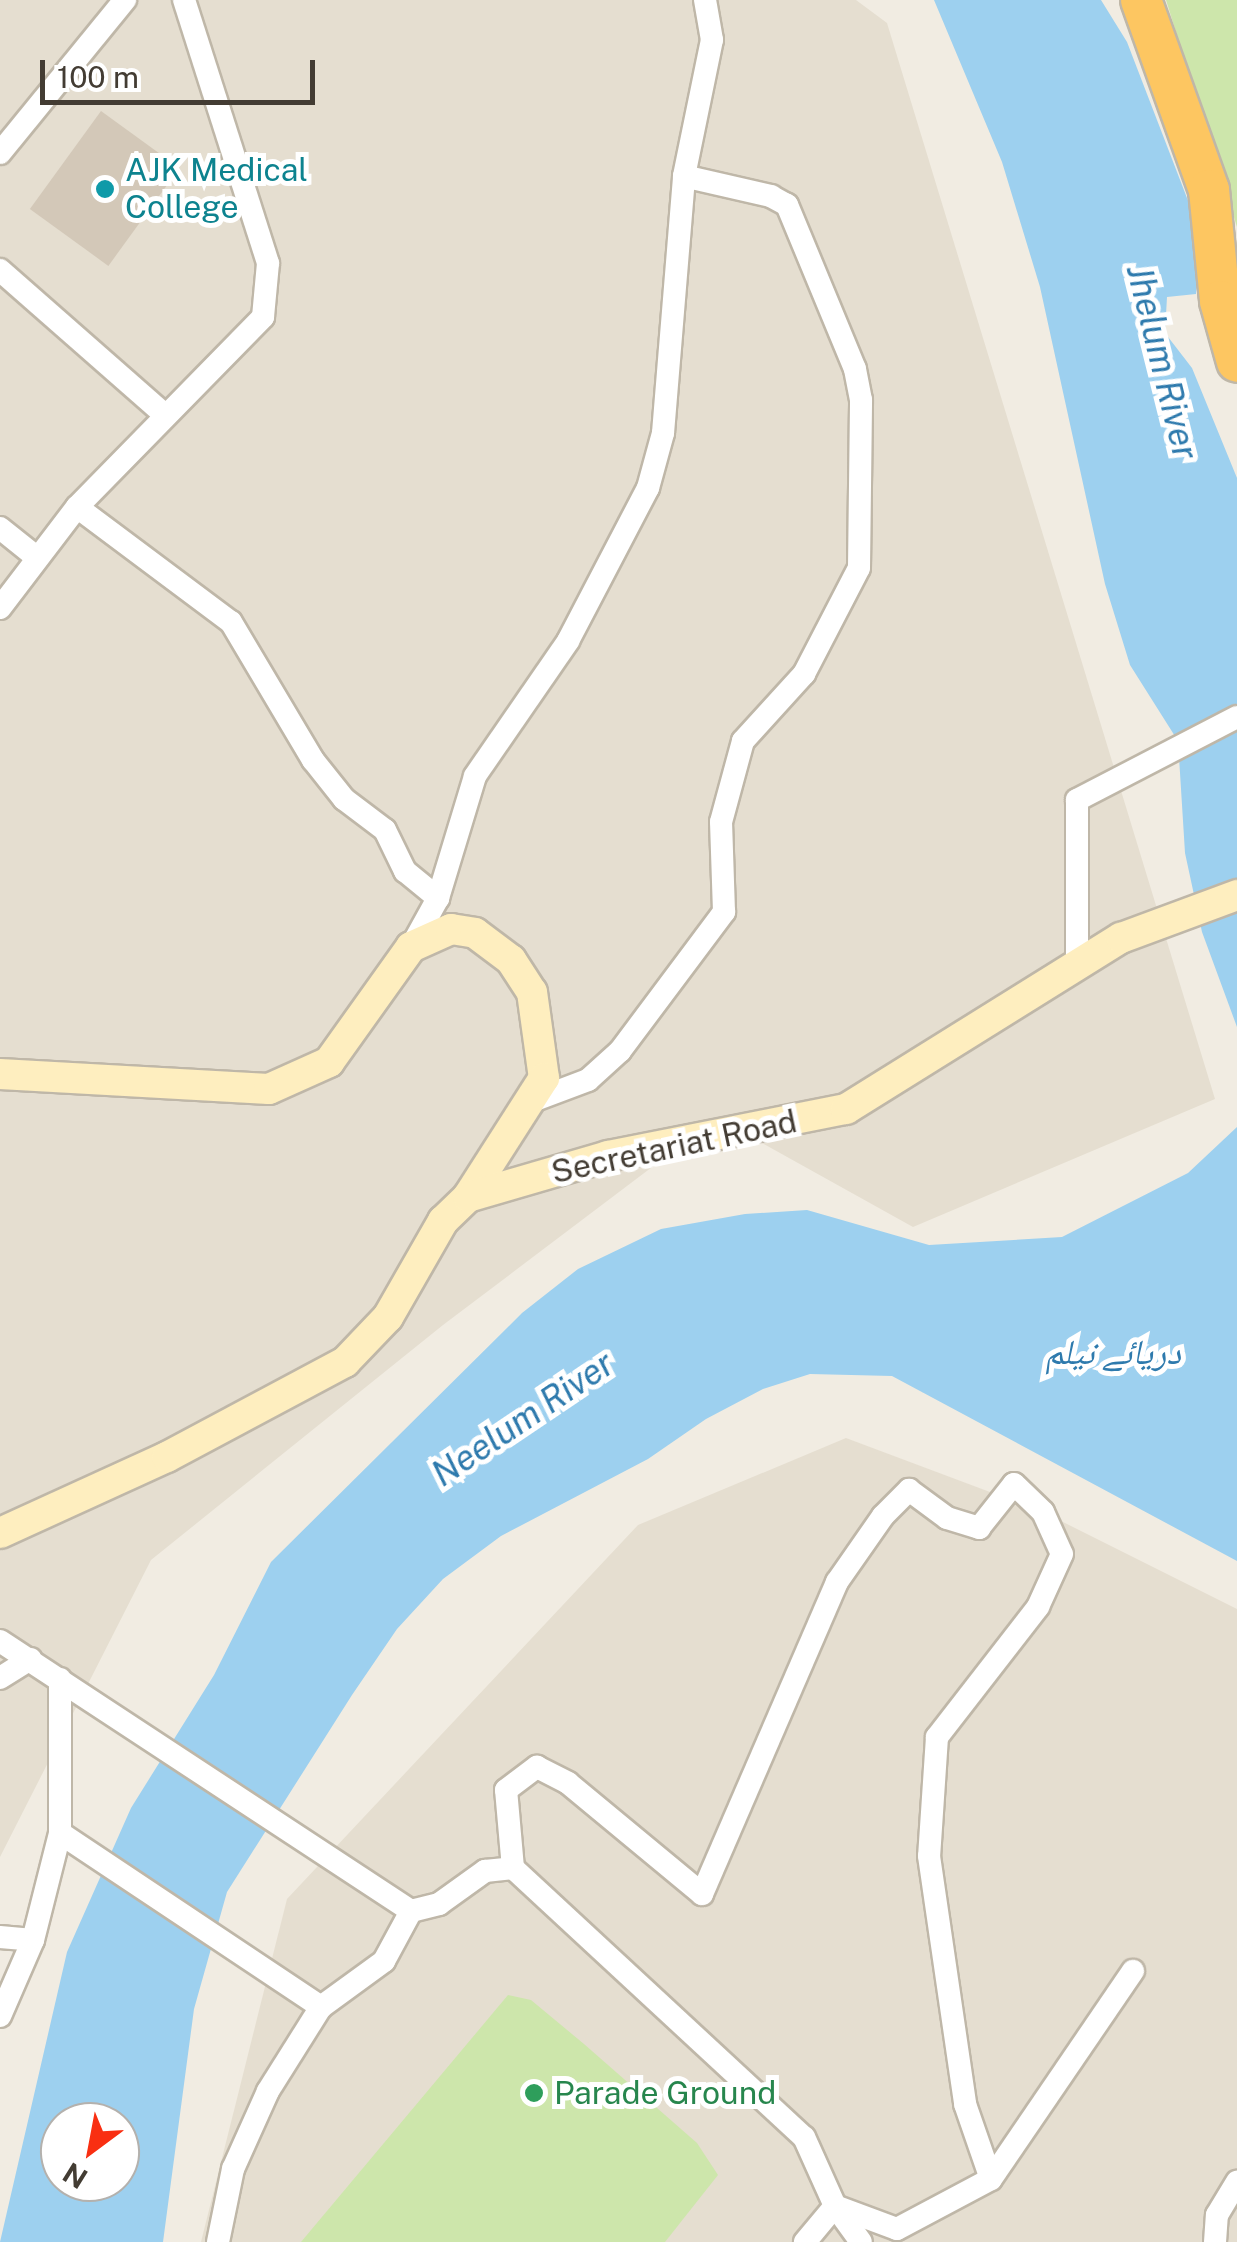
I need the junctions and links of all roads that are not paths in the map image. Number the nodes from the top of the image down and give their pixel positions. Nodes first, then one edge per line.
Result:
1 (125, 0) edge
2 (184, 0) edge
3 (705, 0) edge
4 (1140, 0) edge
5 (0, 153) edge
6 (684, 176) junction
7 (0, 270) edge
8 (1237, 362) edge
9 (165, 414) junction
10 (77, 507) junction
11 (0, 528) edge
12 (34, 556) junction
13 (0, 608) edge
14 (1237, 717) edge
15 (1237, 896) edge
16 (438, 898) junction
17 (411, 947) junction
18 (1077, 962) junction
19 (0, 1074) edge
20 (535, 1100) junction
21 (468, 1197) junction
22 (0, 1533) edge
23 (0, 1641) edge
24 (30, 1659) junction
25 (0, 1678) edge
26 (69, 1684) junction
27 (64, 1836) junction
28 (513, 1868) junction
29 (411, 1910) junction
30 (0, 1937) edge
31 (32, 1940) junction
32 (1134, 1971) dead end
33 (321, 2006) junction
34 (0, 2016) edge
35 (990, 2179) junction
36 (1237, 2182) edge
37 (835, 2206) junction
38 (218, 2242) edge
39 (806, 2242) edge
40 (861, 2242) edge
41 (1215, 2242) edge

1 - 5 street
2 - 9 street
3 - 6 street
4 - 8 highway
6 - 16 street
6 - 20 street
7 - 9 street
9 - 10 street
10 - 12 street
10 - 16 street
11 - 12 street
12 - 13 street
14 - 18 street
15 - 18 main road, Secretariat Road
16 - 17 street
17 - 19 main road
17 - 20 main road
18 - 21 main road, Secretariat Road
20 - 21 main road
21 - 22 main road
23 - 24 street
24 - 25 street
24 - 26 street
26 - 27 street
26 - 29 street
27 - 31 street
27 - 33 street
28 - 29 street
28 - 35 street
28 - 37 street
29 - 33 street
30 - 31 street
31 - 34 street
32 - 35 street
33 - 38 street
35 - 37 street
36 - 41 street
37 - 39 street
37 - 40 street

